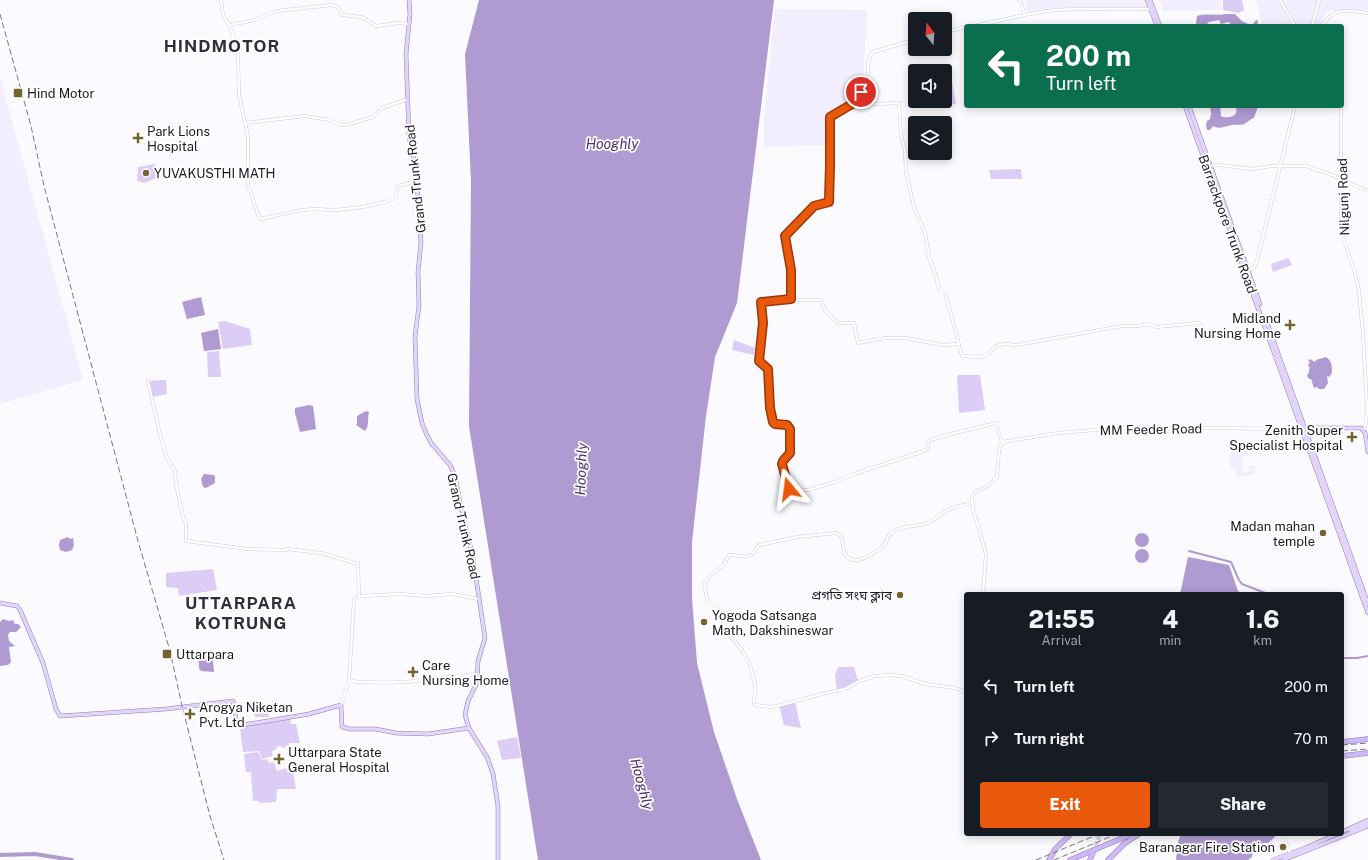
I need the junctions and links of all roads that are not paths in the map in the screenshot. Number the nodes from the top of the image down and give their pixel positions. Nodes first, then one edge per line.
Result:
1 (221, 0) edge
2 (409, 0) edge
3 (1020, 0) edge
4 (1149, 0) edge
5 (1280, 0) edge
6 (1319, 0) edge
7 (1152, 8) junction
8 (1368, 13) edge
9 (1025, 15) junction
10 (409, 24) junction
11 (986, 24) edge
12 (1157, 24) edge
13 (1294, 24) edge
14 (1313, 24) edge
15 (1323, 24) edge
16 (229, 25) junction
17 (964, 27) edge
18 (952, 30) edge
19 (908, 42) edge
20 (408, 98) junction
21 (851, 105) junction
22 (1187, 108) edge
23 (1190, 108) edge
24 (1294, 108) edge
25 (1341, 108) edge
26 (246, 123) junction
27 (1209, 166) junction
28 (1280, 166) junction
29 (1341, 180) junction
30 (417, 181) junction
31 (1368, 191) edge
32 (1247, 270) junction
33 (791, 299) junction
34 (1268, 330) junction
35 (959, 344) junction
36 (148, 381) dead end
37 (1303, 428) junction
38 (1364, 430) junction
39 (1002, 442) junction
40 (1368, 452) edge
41 (972, 502) junction
42 (983, 592) edge
43 (359, 596) junction
44 (480, 599) junction
45 (0, 603) edge
46 (1368, 604) edge
47 (1368, 613) edge
48 (478, 674) junction
49 (349, 681) junction
50 (964, 692) edge
51 (341, 705) junction
52 (469, 728) junction
53 (1368, 739) edge
54 (1344, 742) edge
55 (1368, 753) edge
56 (1344, 756) edge
57 (1368, 823) edge
58 (1344, 831) edge
59 (1344, 833) edge
60 (1344, 833) edge
61 (1069, 836) edge
62 (1127, 836) edge
63 (1136, 836) edge
64 (1284, 836) edge
65 (1333, 836) edge
66 (1337, 836) edge
67 (1337, 836) edge
68 (1320, 842) junction
69 (1093, 852) tunnel mouth
70 (1291, 855) junction
71 (498, 860) edge
72 (1049, 860) edge
73 (1070, 860) edge
74 (1090, 860) edge
75 (1108, 860) edge
76 (1273, 860) edge
77 (1283, 860) edge

1 - 16 street
2 - 10 main road, Grand Trunk Road
3 - 9 street
4 - 7 main road
5 - 13 street
6 - 14 street
7 - 9 street
7 - 12 main road
8 - 15 street
9 - 11 street
10 - 16 street
10 - 20 main road, Grand Trunk Road
16 - 26 street
17 - 18 street
19 - 21 street
20 - 26 street
20 - 30 main road, Grand Trunk Road
21 - 33 street
21 - 35 street
22 - 27 main road, Barrackpore Trunk Road
23 - 27 main road, Barrackpore Trunk Road
24 - 28 street
25 - 29 street, Nilgunj Road
26 - 30 street
27 - 28 street
27 - 32 main road, Barrackpore Trunk Road
27 - 34 main road, Barrackpore Trunk Road
28 - 29 street
28 - 32 street
29 - 31 street
29 - 38 street, Nilgunj Road
30 - 44 main road, Grand Trunk Road
32 - 34 main road, Barrackpore Trunk Road
33 - 35 street
33 - 39 street
34 - 35 street
34 - 37 main road, Barrackpore Trunk Road
36 - 43 street
37 - 38 main road
37 - 39 street, MM Feeder Road
37 - 46 main road, Barrackpore Trunk Road
37 - 47 main road, Barrackpore Trunk Road
38 - 40 main road
39 - 41 street
41 - 42 street
41 - 50 street
43 - 44 street
43 - 49 street
44 - 48 main road, Grand Trunk Road
45 - 51 main road
48 - 49 street
48 - 52 main road, Grand Trunk Road
49 - 51 street
51 - 52 main road
52 - 71 main road, Grand Trunk Road
53 - 54 highway
55 - 56 highway
57 - 58 main road
57 - 59 main road
57 - 60 main road
61 - 72 highway
62 - 73 highway
63 - 75 highway
64 - 70 street
65 - 68 main road
66 - 68 main road
67 - 70 main road
68 - 70 main road
69 - 74 highway
70 - 76 main road
70 - 77 main road

